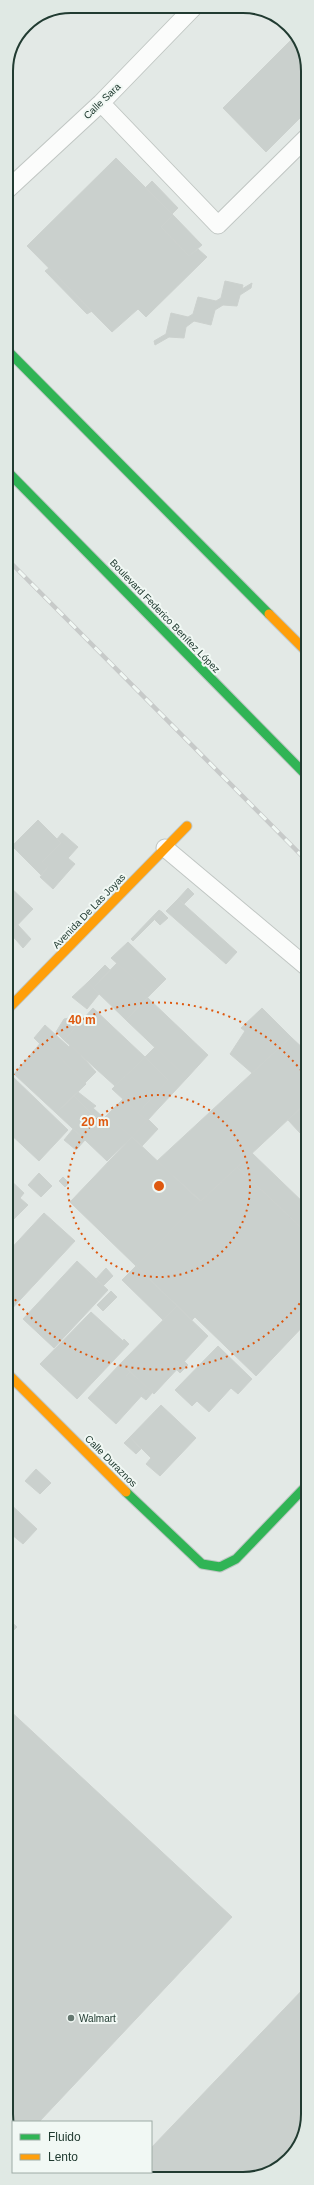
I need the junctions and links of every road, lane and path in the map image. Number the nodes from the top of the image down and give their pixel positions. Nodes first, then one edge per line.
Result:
1 (188, 13) edge
2 (101, 103) junction
3 (301, 143) edge
4 (13, 185) edge
5 (13, 356) edge
6 (13, 477) edge
7 (301, 646) edge
8 (301, 770) edge
9 (188, 826) dead end
10 (165, 848) junction
11 (301, 962) edge
12 (13, 1004) edge
13 (13, 1379) edge
14 (301, 1491) edge

1 - 2 lane, Calle Sara
2 - 3 lane
2 - 4 lane, Calle Sara
5 - 7 main road
6 - 8 main road, Boulevard Federico Benítez López
9 - 10 main road, Avenida De Las Joyas
10 - 11 lane
10 - 12 main road, Avenida De Las Joyas
13 - 14 main road, Calle Duraznos

